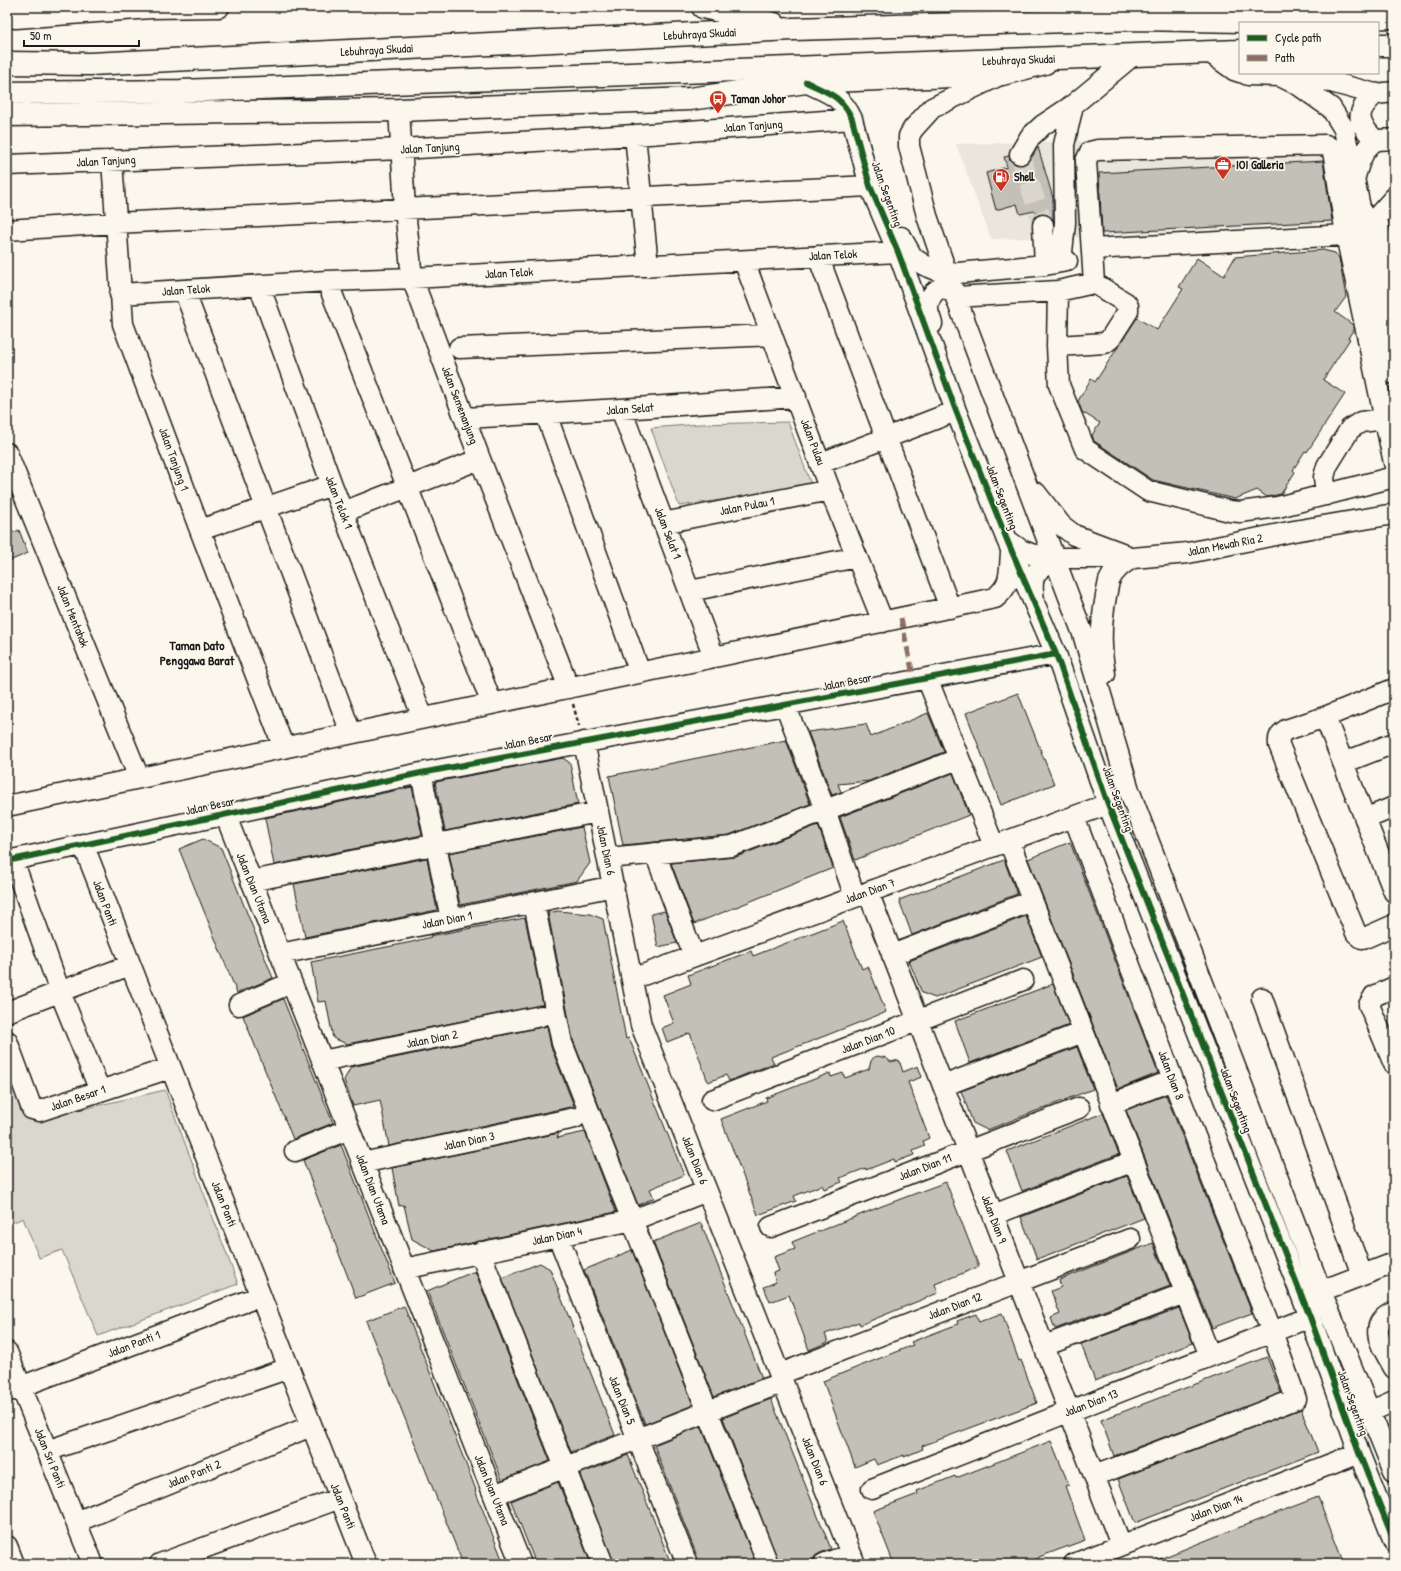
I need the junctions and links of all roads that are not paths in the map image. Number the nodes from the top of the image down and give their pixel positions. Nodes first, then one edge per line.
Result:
1 (220, 7) edge
2 (703, 7) edge
3 (1186, 7) edge
4 (117, 8) edge
5 (151, 8) edge
6 (7, 17) edge
7 (1394, 17) edge
8 (1138, 19) junction
9 (793, 29) junction
10 (1379, 45) edge
11 (1394, 45) edge
12 (1239, 51) edge
13 (1209, 52) junction
14 (1132, 56) junction
15 (1066, 58) junction
16 (7, 63) edge
17 (1239, 72) edge
18 (1002, 74) junction
19 (1248, 74) edge
20 (1280, 76) junction
21 (806, 82) junction
22 (7, 93) edge
23 (1385, 93) edge
24 (1073, 105) junction
25 (399, 110) junction
26 (7, 115) edge
27 (852, 119) junction
28 (635, 135) junction
29 (1385, 140) edge
30 (401, 149) junction
31 (1020, 154) dead end
32 (112, 160) junction
33 (7, 165) edge
34 (1354, 180) junction
35 (870, 186) junction
36 (641, 197) junction
37 (1394, 198) edge
38 (405, 209) junction
39 (1370, 219) junction
40 (115, 223) junction
41 (1043, 225) tunnel mouth
42 (7, 230) edge
43 (1346, 235) junction
44 (1092, 248) junction
45 (898, 252) junction
46 (818, 256) junction
47 (744, 261) junction
48 (1058, 263) junction
49 (648, 266) junction
50 (947, 274) junction
51 (412, 278) junction
52 (327, 281) junction
53 (1094, 283) junction
54 (259, 285) junction
55 (184, 290) junction
56 (1058, 291) junction
57 (120, 294) junction
58 (955, 296) junction
59 (1394, 302) edge
60 (772, 336) junction
61 (1057, 346) junction
62 (459, 348) dead end
63 (1394, 374) edge
64 (796, 397) junction
65 (621, 410) junction
66 (956, 410) junction
67 (546, 414) junction
68 (465, 418) junction
69 (1385, 419) junction
70 (886, 437) junction
71 (7, 453) edge
72 (480, 459) junction
73 (821, 463) junction
74 (1394, 463) edge
75 (1394, 477) edge
76 (1024, 479) junction
77 (332, 485) junction
78 (408, 486) junction
79 (830, 490) junction
80 (1326, 495) junction
81 (266, 508) junction
82 (343, 512) junction
83 (1394, 514) edge
84 (663, 523) junction
85 (200, 530) junction
86 (1009, 545) junction
87 (857, 558) junction
88 (1054, 558) junction
89 (1133, 558) junction
90 (690, 591) junction
91 (1034, 604) junction
92 (950, 608) junction
93 (883, 622) junction
94 (1056, 654) junction
95 (714, 658) junction
96 (640, 673) junction
97 (927, 678) junction
98 (569, 688) junction
99 (1394, 689) edge
100 (492, 704) junction
101 (785, 704) junction
102 (1325, 717) junction
103 (423, 718) junction
104 (351, 734) junction
105 (1113, 736) junction
106 (584, 742) junction
107 (1394, 743) edge
108 (284, 748) junction
109 (958, 759) junction
110 (1343, 763) junction
111 (421, 773) junction
112 (139, 778) junction
113 (1108, 804) junction
114 (7, 806) edge
115 (1394, 807) edge
116 (825, 810) junction
117 (598, 812) junction
118 (225, 814) junction
119 (1074, 817) junction
120 (1365, 819) junction
121 (1001, 843) junction
122 (82, 844) junction
123 (436, 844) junction
124 (655, 853) junction
125 (608, 858) junction
126 (10, 861) edge
127 (1390, 868) edge
128 (251, 881) junction
129 (614, 886) junction
130 (1394, 892) edge
131 (862, 894) junction
132 (1032, 901) junction
133 (534, 903) junction
134 (452, 919) junction
135 (1394, 925) edge
136 (280, 954) junction
137 (694, 956) junction
138 (892, 956) junction
139 (130, 965) junction
140 (632, 979) junction
141 (1023, 980) dead end
142 (291, 983) junction
143 (1394, 987) edge
144 (60, 992) junction
145 (1262, 998) dead end
146 (239, 1005) dead end
147 (7, 1012) edge
148 (541, 1016) dead end
149 (917, 1021) junction
150 (1083, 1032) junction
151 (7, 1041) edge
152 (322, 1061) junction
153 (1394, 1064) edge
154 (170, 1068) junction
155 (1173, 1080) junction
156 (943, 1086) junction
157 (100, 1091) junction
158 (712, 1100) dead end
159 (1112, 1104) junction
160 (1079, 1108) dead end
161 (575, 1118) dead end
162 (349, 1129) junction
163 (295, 1151) dead end
164 (968, 1151) junction
165 (1134, 1161) junction
166 (362, 1163) junction
167 (707, 1191) junction
168 (993, 1215) junction
169 (633, 1220) junction
170 (771, 1227) dead end
171 (558, 1236) junction
172 (1130, 1239) dead end
173 (480, 1252) junction
174 (1394, 1262) edge
175 (404, 1269) junction
176 (1362, 1275) junction
177 (1019, 1282) junction
178 (1321, 1291) junction
179 (1185, 1293) junction
180 (260, 1296) junction
181 (1394, 1312) edge
182 (1310, 1318) junction
183 (1272, 1332) junction
184 (1044, 1346) junction
185 (7, 1352) edge
186 (1210, 1356) junction
187 (289, 1368) junction
188 (1394, 1368) edge
189 (782, 1378) junction
190 (14, 1389) edge
191 (1394, 1401) edge
192 (1069, 1411) junction
193 (708, 1412) junction
194 (1369, 1412) junction
195 (311, 1426) junction
196 (638, 1439) junction
197 (47, 1451) junction
198 (1359, 1453) junction
199 (565, 1468) junction
200 (1394, 1472) edge
201 (1094, 1476) junction
202 (872, 1489) dead end
203 (494, 1495) junction
204 (340, 1498) junction
205 (76, 1522) junction
206 (1394, 1541) edge
207 (1121, 1545) junction
208 (7, 1546) edge
209 (853, 1559) edge
210 (360, 1562) edge
211 (89, 1563) edge
212 (14, 1564) edge
213 (160, 1564) edge
214 (521, 1564) edge
215 (603, 1564) edge
216 (687, 1564) edge
217 (768, 1564) edge
218 (824, 1564) edge
219 (1074, 1564) edge

1 - 5 street
2 - 9 main road
3 - 8 main road
4 - 5 street
4 - 6 street
7 - 8 main road, Lebuhraya Skudai
8 - 9 main road, Lebuhraya Skudai
9 - 16 main road, Lebuhraya Skudai
10 - 11 main road
12 - 13 main road, Lebuhraya Skudai
13 - 14 main road, Lebuhraya Skudai
13 - 17 street
14 - 15 main road, Lebuhraya Skudai
14 - 24 street
15 - 18 main road
15 - 22 main road, Lebuhraya Skudai
18 - 21 main road
18 - 50 street, Jalan Segenting
19 - 20 street
20 - 23 street
20 - 34 street
21 - 25 main road
21 - 27 street, Jalan Segenting
23 - 29 street
24 - 31 street
24 - 48 street
25 - 26 main road
25 - 30 street, Jalan Semenanjung
27 - 28 street, Jalan Tanjung
27 - 35 street, Jalan Segenting
28 - 30 street, Jalan Tanjung
28 - 36 street
29 - 34 street
30 - 32 street, Jalan Tanjung
30 - 38 street, Jalan Semenanjung
32 - 33 street, Jalan Tanjung
32 - 40 street, Jalan Tanjung 1
34 - 39 street
35 - 36 street
35 - 45 street, Jalan Segenting
35 - 50 street
36 - 38 street
36 - 49 street
37 - 39 street
38 - 40 street
38 - 51 street, Jalan Semenanjung
39 - 59 street
39 - 63 street
40 - 42 street
40 - 57 street, Jalan Tanjung 1
41 - 48 street
43 - 44 street
43 - 44 street
43 - 69 street
44 - 53 street
45 - 46 street, Jalan Telok
45 - 66 street, Jalan Segenting
46 - 47 street, Jalan Telok
46 - 70 street
47 - 49 street, Jalan Telok
47 - 60 street, Jalan Pulau
48 - 50 street
49 - 51 street, Jalan Telok
50 - 58 street, Jalan Segenting
51 - 52 street, Jalan Telok
51 - 68 street, Jalan Semenanjung
52 - 54 street, Jalan Telok
52 - 78 street
53 - 56 street
53 - 61 street
54 - 55 street, Jalan Telok
54 - 77 street, Jalan Telok 1
55 - 57 street, Jalan Telok
55 - 81 street
56 - 58 street
56 - 61 street
57 - 85 street, Jalan Tanjung 1
58 - 66 street
58 - 76 street, Jalan Segenting
60 - 62 street
60 - 64 street, Jalan Pulau
61 - 80 street
64 - 65 street, Jalan Selat
64 - 73 street, Jalan Pulau
65 - 67 street, Jalan Selat
65 - 84 street, Jalan Selat 1
66 - 70 street
66 - 86 street, Jalan Segenting
67 - 68 street, Jalan Selat
67 - 96 street
68 - 72 street, Jalan Semenanjung
69 - 74 street
69 - 80 street
70 - 73 street
70 - 92 street
71 - 112 street, Jalan Mentahak
72 - 78 street
72 - 98 street, Jalan Semenanjung
73 - 79 street, Jalan Pulau
75 - 80 street
76 - 88 street, Jalan Segenting
76 - 89 street
77 - 81 street
77 - 82 street, Jalan Telok 1
78 - 82 street
78 - 100 street
79 - 84 street, Jalan Pulau 1
79 - 87 street, Jalan Pulau
81 - 85 street
81 - 104 street
82 - 103 street, Jalan Telok 1
83 - 89 street, Jalan Mewah Ria 2
84 - 90 street, Jalan Selat 1
85 - 108 street, Jalan Tanjung 1
86 - 88 street, Jalan Mewah Ria 2
86 - 91 street, Jalan Segenting
86 - 92 street
87 - 90 street
87 - 93 street, Jalan Pulau
88 - 89 street, Jalan Mewah Ria 2
88 - 91 street
88 - 105 street, Jalan Segenting
89 - 105 street
90 - 95 street, Jalan Selat 1
91 - 94 street, Jalan Segenting
92 - 93 street
93 - 95 street
94 - 97 street, Jalan Besar
94 - 113 street, Jalan Segenting
95 - 96 street
96 - 98 street
97 - 101 street, Jalan Besar
97 - 109 street
98 - 100 street
99 - 102 street
100 - 103 street
101 - 106 street, Jalan Besar
101 - 116 street, Jalan Dian 9
102 - 110 street
102 - 135 street
103 - 104 street
104 - 108 street
105 - 113 street
105 - 178 street, Jalan Segenting
106 - 111 street, Jalan Besar
106 - 117 street, Jalan Dian 6
107 - 110 street
108 - 112 street
109 - 116 street
109 - 121 street
110 - 120 street
111 - 118 street, Jalan Besar
111 - 123 street
112 - 114 street
113 - 119 street, Jalan Dian 7
113 - 182 street, Jalan Segenting
115 - 120 street
116 - 124 street
116 - 131 street, Jalan Dian 9
117 - 123 street
117 - 125 street, Jalan Dian 6
118 - 122 street, Jalan Besar
118 - 128 street, Jalan Dian Utama
119 - 121 street, Jalan Dian 7
119 - 155 street, Jalan Dian 8
120 - 127 street
121 - 131 street, Jalan Dian 7
121 - 132 street
122 - 126 street, Jalan Besar
122 - 139 street, Jalan Panti
123 - 128 street
123 - 134 street
124 - 125 street
124 - 137 street
125 - 129 street, Jalan Dian 6
126 - 144 street
127 - 130 street
128 - 136 street, Jalan Dian Utama
129 - 133 street, Jalan Dian 1
129 - 140 street, Jalan Dian 6
131 - 137 street, Jalan Dian 7
131 - 138 street, Jalan Dian 9
132 - 138 street
132 - 150 street
133 - 134 street, Jalan Dian 1
133 - 169 street
134 - 136 street, Jalan Dian 1
136 - 142 street, Jalan Dian Utama
137 - 140 street, Jalan Dian 7
138 - 149 street, Jalan Dian 9
139 - 144 street
139 - 154 street, Jalan Panti
140 - 167 street, Jalan Dian 6
141 - 149 street, Jalan Dian 10
142 - 146 street
142 - 152 street, Jalan Dian Utama
143 - 153 street
144 - 147 street
144 - 157 street
145 - 176 street
148 - 152 street, Jalan Dian 2
149 - 156 street, Jalan Dian 9
149 - 158 street, Jalan Dian 10
150 - 156 street
150 - 159 street
151 - 157 street, Jalan Besar 1
152 - 162 street, Jalan Dian Utama
154 - 157 street, Jalan Besar 1
154 - 180 street, Jalan Panti
155 - 159 street
155 - 183 street, Jalan Dian 8
156 - 164 street, Jalan Dian 9
159 - 165 street
160 - 164 street, Jalan Dian 11
161 - 166 street, Jalan Dian 3
162 - 163 street
162 - 166 street, Jalan Dian Utama
164 - 168 street, Jalan Dian 9
164 - 170 street, Jalan Dian 11
165 - 168 street
165 - 179 street
166 - 175 street, Jalan Dian Utama
167 - 169 street, Jalan Dian 4
167 - 189 street, Jalan Dian 6
168 - 177 street, Jalan Dian 9
169 - 171 street, Jalan Dian 4
169 - 193 street
171 - 173 street, Jalan Dian 4
171 - 196 street, Jalan Dian 5
172 - 177 street, Jalan Dian 12
173 - 175 street, Jalan Dian 4
173 - 199 street
174 - 176 street
175 - 203 street, Jalan Dian Utama
176 - 178 street
177 - 184 street, Jalan Dian 9
177 - 189 street, Jalan Dian 12
178 - 194 street, Jalan Segenting
179 - 184 street
179 - 186 street
180 - 187 street, Jalan Panti
180 - 190 street, Jalan Panti 1
181 - 188 street
182 - 183 street, Jalan Dian 13
182 - 198 street, Jalan Segenting
183 - 186 street, Jalan Dian 13
183 - 201 street, Jalan Dian 8
184 - 192 street, Jalan Dian 9
185 - 190 street, Jalan Sri Panti
186 - 192 street, Jalan Dian 13
187 - 195 street, Jalan Panti
187 - 197 street
189 - 193 street, Jalan Dian 12
189 - 209 street, Jalan Dian 6
190 - 197 street, Jalan Sri Panti
191 - 194 street
192 - 201 street, Jalan Dian 9
192 - 202 street, Jalan Dian 13
193 - 196 street, Jalan Dian 12
193 - 217 street
194 - 200 street, Jalan Segenting
195 - 204 street, Jalan Panti
195 - 205 street, Jalan Panti 2
196 - 199 street, Jalan Dian 12
196 - 216 street, Jalan Dian 5
197 - 205 street, Jalan Sri Panti
198 - 206 street, Jalan Segenting
198 - 207 street, Jalan Dian 14
199 - 203 street, Jalan Dian 12
199 - 215 street
201 - 207 street, Jalan Dian 9
203 - 214 street, Jalan Dian Utama
204 - 210 street, Jalan Panti
204 - 213 street
205 - 211 street, Jalan Sri Panti
207 - 219 street, Jalan Dian 14
208 - 212 street
209 - 218 street

